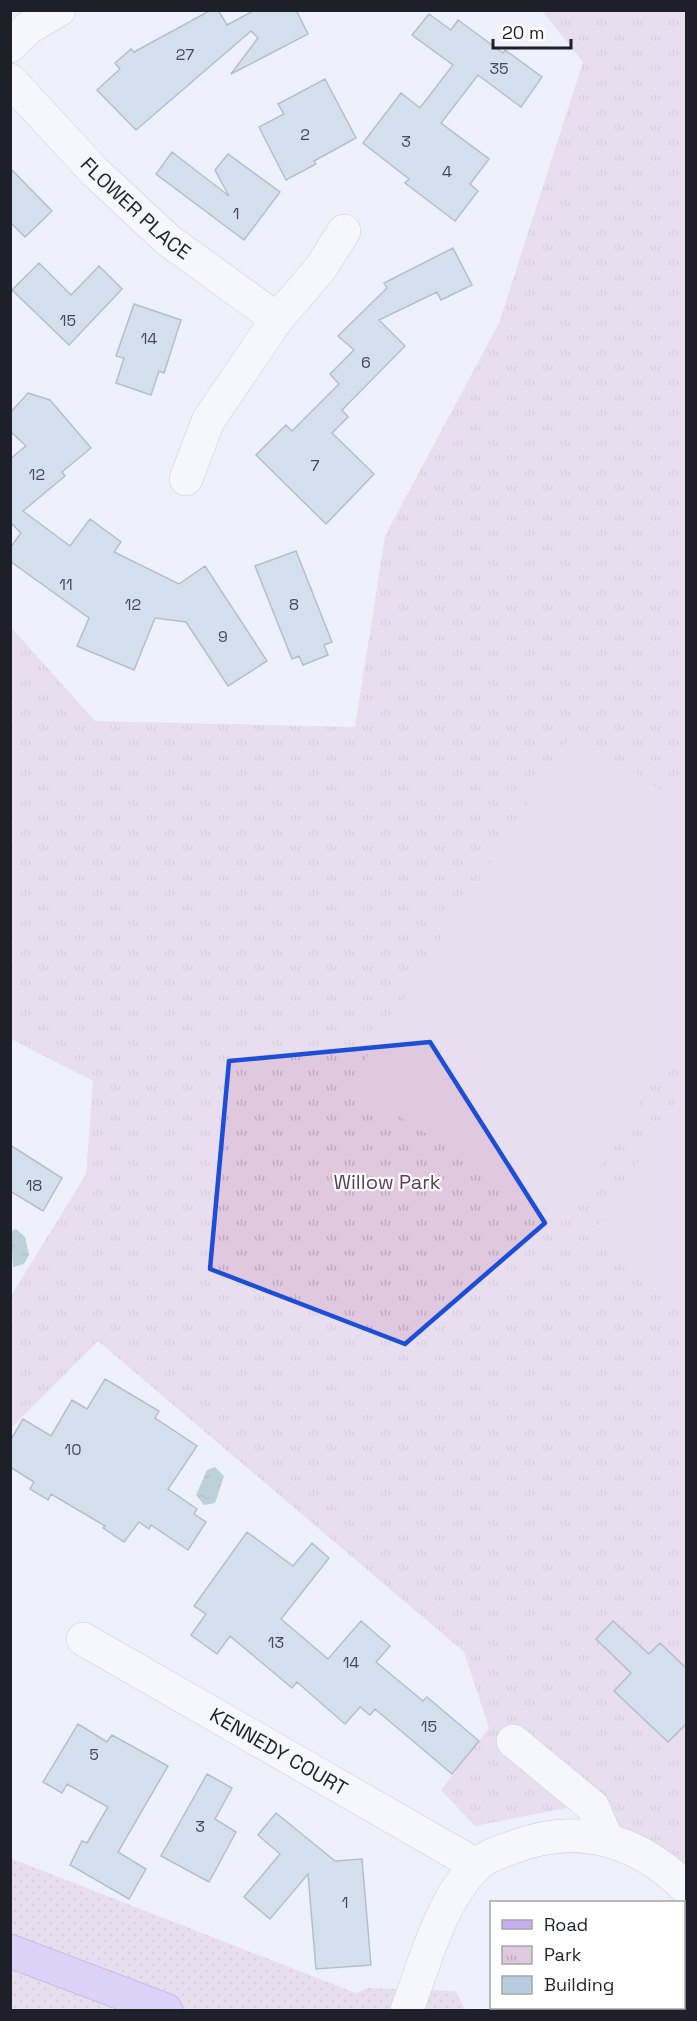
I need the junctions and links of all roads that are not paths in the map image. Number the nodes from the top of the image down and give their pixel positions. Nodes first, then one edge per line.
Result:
1 (60, 10) edge
2 (10, 46) edge
3 (10, 80) edge
4 (344, 231) dead end
5 (277, 319) junction
6 (186, 479) dead end
7 (83, 1639) dead end
8 (513, 1741) dead end
9 (607, 1840) junction
10 (476, 1865) junction
11 (687, 1888) edge
12 (10, 1951) edge
13 (166, 2010) edge
14 (407, 2010) edge

1 - 2 street
3 - 5 street, FLOWER PLACE
4 - 5 street
5 - 6 street
7 - 10 street, KENNEDY COURT
8 - 9 street
9 - 10 street
9 - 11 street
10 - 14 street
12 - 13 main road

